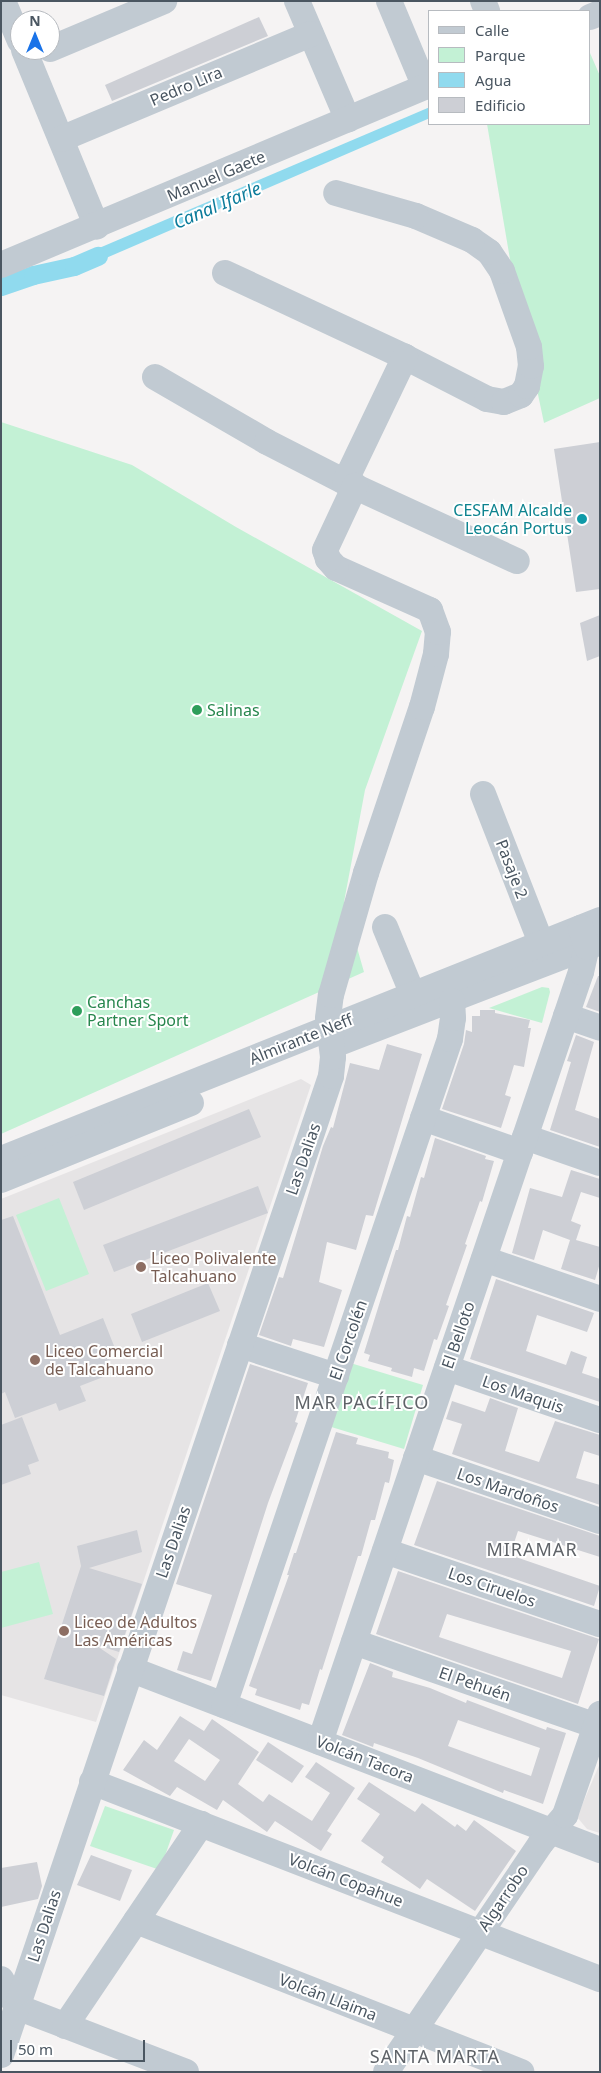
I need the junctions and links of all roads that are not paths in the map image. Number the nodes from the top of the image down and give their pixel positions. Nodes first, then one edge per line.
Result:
1 (3, 1) edge
2 (164, 1) edge
3 (297, 1) edge
4 (389, 1) edge
5 (10, 12) edge
6 (311, 34) junction
7 (60, 40) edge
8 (37, 60) edge
9 (427, 86) edge
10 (348, 120) junction
11 (60, 139) junction
12 (336, 193) dead end
13 (97, 227) junction
14 (1, 265) edge
15 (225, 273) dead end
16 (405, 357) junction
17 (155, 377) dead end
18 (350, 484) junction
19 (517, 561) dead end
20 (483, 794) dead end
21 (386, 927) dead end
22 (592, 934) edge
23 (541, 944) junction
24 (413, 995) junction
25 (452, 1001) junction
26 (566, 1016) junction
27 (600, 1028) edge
28 (331, 1037) junction
29 (423, 1118) junction
30 (522, 1145) junction
31 (1, 1159) edge
32 (600, 1163) edge
33 (1, 1180) edge
34 (484, 1259) junction
35 (600, 1299) edge
36 (240, 1344) junction
37 (447, 1368) junction
38 (336, 1376) junction
39 (600, 1420) edge
40 (416, 1458) junction
41 (600, 1521) edge
42 (385, 1551) junction
43 (600, 1624) edge
44 (354, 1642) junction
45 (130, 1669) junction
46 (224, 1705) junction
47 (598, 1720) edge
48 (320, 1742) junction
49 (92, 1782) junction
50 (201, 1824) junction
51 (551, 1831) junction
52 (600, 1850) edge
53 (136, 1922) junction
54 (480, 1933) junction
55 (1, 1979) edge
56 (600, 1979) edge
57 (17, 2008) junction
58 (65, 2026) junction
59 (414, 2030) junction
60 (1, 2055) edge
61 (186, 2072) edge
62 (386, 2072) edge
63 (521, 2072) edge

1 - 5 street
2 - 7 street
3 - 6 street
4 - 9 street
6 - 10 street
6 - 11 street, Pedro Lira
8 - 11 street
9 - 10 street, Manuel Gaete
10 - 13 street, Manuel Gaete
11 - 13 street
12 - 16 street
13 - 14 street, Manuel Gaete
15 - 16 street
16 - 18 street
17 - 18 street
18 - 19 street
18 - 28 street, Las Dalias
20 - 23 street, Pasaje 2
21 - 24 street
22 - 23 street, Almirante Neff
22 - 25 street, Almirante Neff
22 - 26 street, El Belloto
23 - 24 street, Almirante Neff
24 - 28 street, Almirante Neff
25 - 28 street, Almirante Neff
25 - 29 street, El Corcolén
26 - 27 street
26 - 30 street, El Belloto
28 - 31 street, Almirante Neff
28 - 33 street, Almirante Neff
28 - 36 street, Las Dalias
29 - 30 street
29 - 38 street, El Corcolén
30 - 32 street
30 - 34 street, El Belloto
34 - 35 street
34 - 37 street, El Belloto
36 - 38 street
36 - 45 street, Las Dalias
37 - 39 street, Los Maquis
37 - 40 street, El Belloto
38 - 46 street, El Corcolén
40 - 41 street, Los Mardoños
40 - 42 street, El Belloto
42 - 43 street, Los Ciruelos
42 - 44 street, El Belloto
44 - 47 street, El Pehuén
44 - 48 street, El Belloto
45 - 46 street, Volcán Tacora
45 - 49 street, Las Dalias
46 - 48 street, Volcán Tacora
47 - 51 street, Algarrobo
48 - 51 street, Volcán Tacora
49 - 50 street, Volcán Copahue
49 - 57 street, Las Dalias
50 - 53 street
50 - 54 street, Volcán Copahue
51 - 52 street, Volcán Tacora
51 - 54 street, Algarrobo
53 - 58 street
53 - 59 street, Volcán Llaima
54 - 56 street, Volcán Copahue
54 - 59 street, Algarrobo
55 - 57 street
57 - 58 street
57 - 60 street, Las Dalias
58 - 61 street
59 - 62 street, Algarrobo
59 - 63 street, Volcán Llaima

